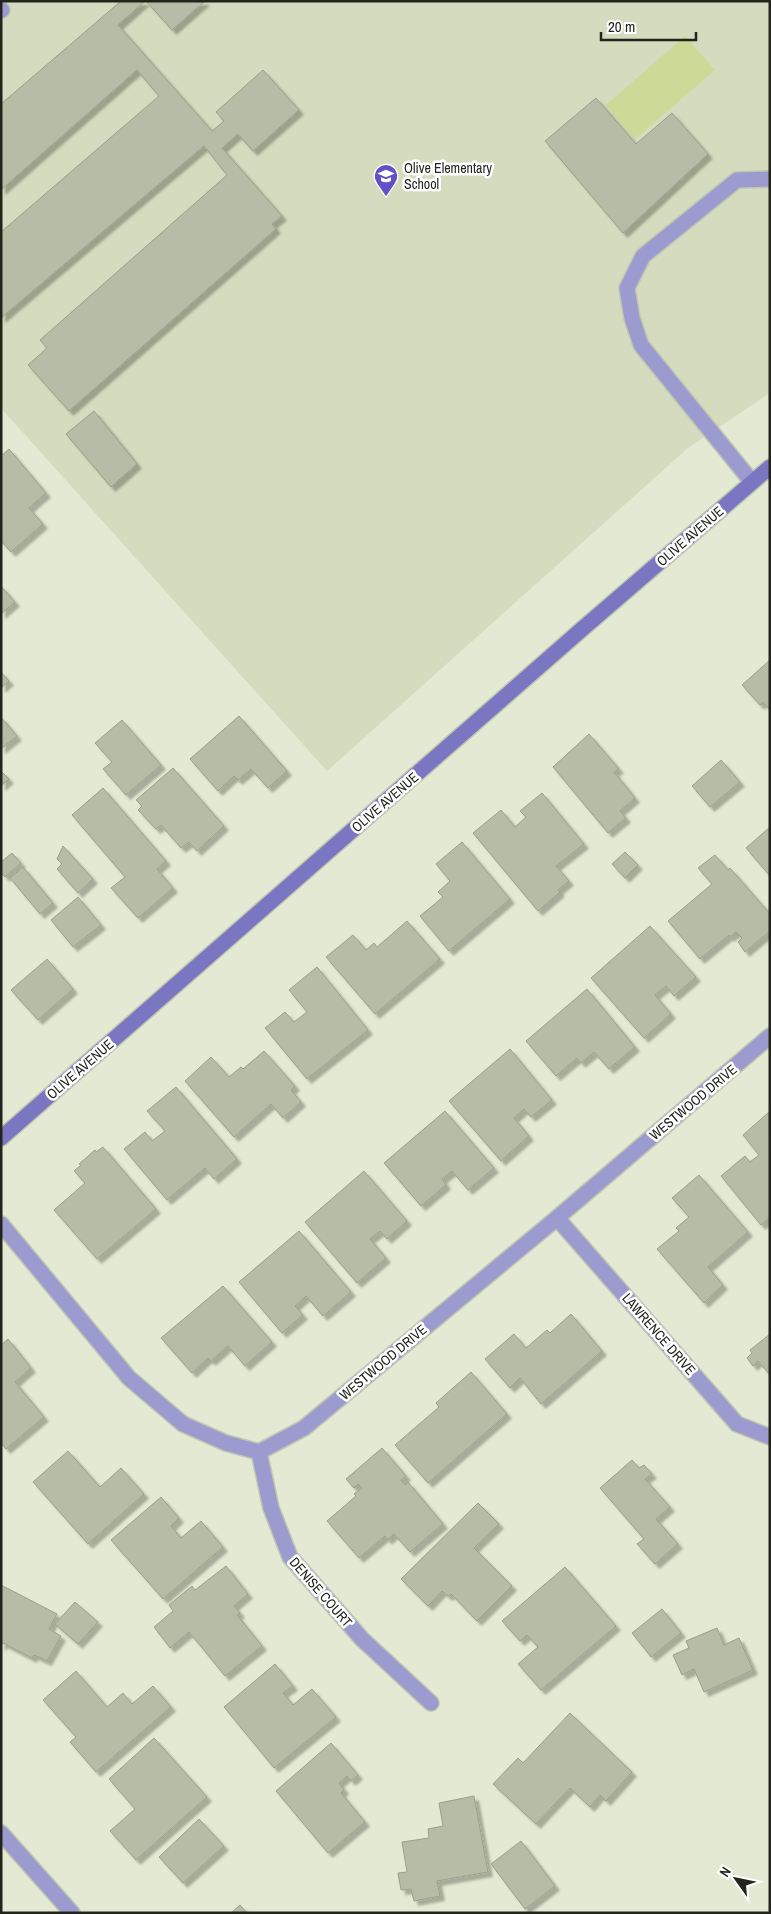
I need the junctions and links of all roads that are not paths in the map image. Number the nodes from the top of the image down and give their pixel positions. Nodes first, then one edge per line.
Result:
1 (770, 179) edge
2 (770, 467) edge
3 (752, 482) junction
4 (770, 1036) edge
5 (1, 1138) edge
6 (557, 1218) junction
7 (1, 1224) edge
8 (770, 1437) edge
9 (259, 1452) junction
10 (431, 1703) dead end
11 (1, 1833) edge
12 (72, 1913) edge

1 - 3 street
2 - 3 street, OLIVE AVENUE
3 - 5 street, OLIVE AVENUE
4 - 6 street, WESTWOOD DRIVE
6 - 8 street, LAWRENCE DRIVE
6 - 9 street, WESTWOOD DRIVE
7 - 9 street
9 - 10 street, DENISE COURT
11 - 12 street

